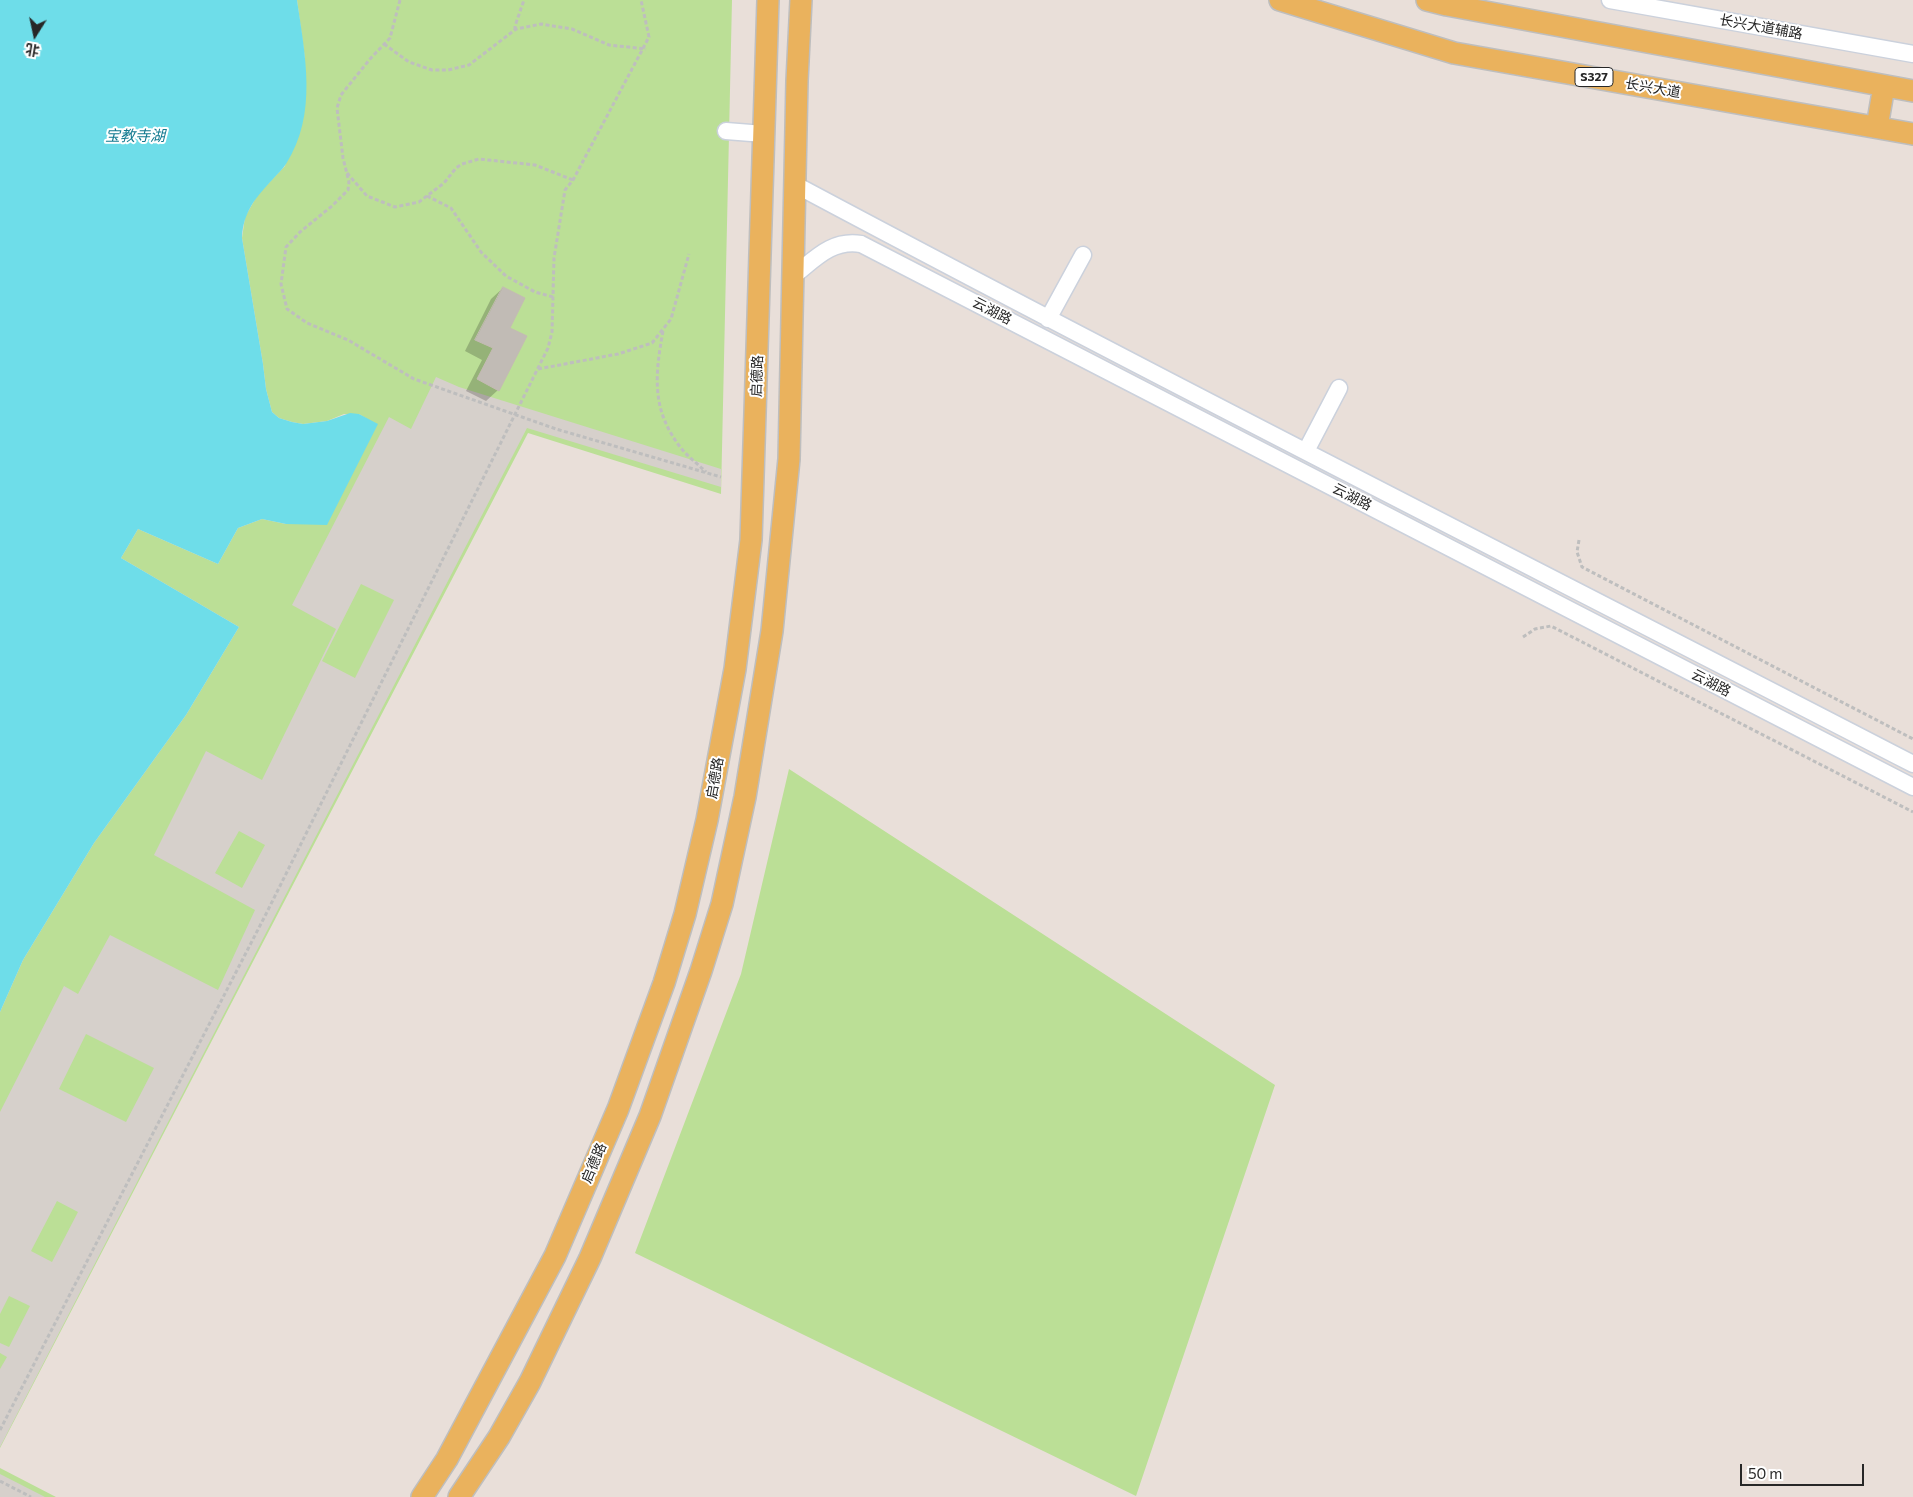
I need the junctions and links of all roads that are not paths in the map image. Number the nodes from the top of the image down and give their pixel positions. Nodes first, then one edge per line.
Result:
1 (768, 0) edge
2 (801, 0) edge
3 (1280, 0) edge
4 (1426, 0) edge
5 (1610, 0) edge
6 (1913, 54) edge
7 (1884, 86) junction
8 (1913, 92) edge
9 (1877, 127) junction
10 (726, 131) dead end
11 (764, 134) junction
12 (1913, 134) edge
13 (794, 184) junction
14 (1083, 255) dead end
15 (792, 277) junction
16 (1048, 319) junction
17 (1339, 388) dead end
18 (1306, 451) junction
19 (1913, 764) edge
20 (1913, 786) edge
21 (422, 1497) edge
22 (459, 1497) edge

1 - 11 main road, 启德路
2 - 13 main road
3 - 9 main road, 长兴大道 / S327
4 - 7 main road
5 - 6 street, 长兴大道辅路
7 - 8 main road
7 - 9 main road
9 - 12 main road, 长兴大道 / S327
10 - 11 street
11 - 21 main road, 启德路
13 - 15 main road
13 - 16 street, 云湖路
14 - 16 street
15 - 20 street, 云湖路
15 - 22 main road
16 - 18 street, 云湖路
17 - 18 street
18 - 19 street, 云湖路

